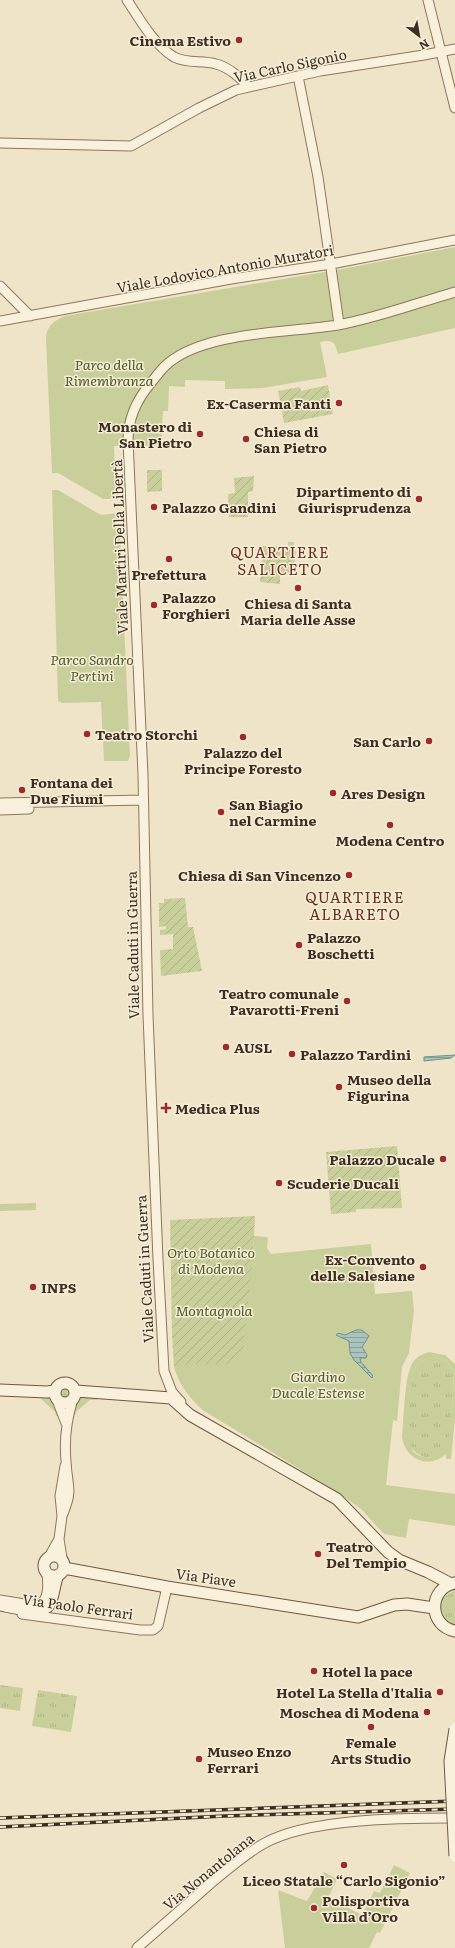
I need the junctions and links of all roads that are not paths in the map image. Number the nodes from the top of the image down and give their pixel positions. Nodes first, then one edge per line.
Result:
1 (126, 0) edge
2 (428, 0) edge
3 (455, 49) edge
4 (441, 51) junction
5 (298, 76) junction
6 (249, 87) junction
7 (455, 108) edge
8 (0, 143) edge
9 (455, 240) edge
10 (331, 264) junction
11 (0, 286) edge
12 (455, 292) edge
13 (30, 316) junction
14 (0, 321) edge
15 (339, 324) junction
16 (143, 800) junction
17 (0, 803) edge
18 (52, 808) dead end
19 (0, 810) edge
20 (0, 1390) edge
21 (56, 1395) junction
22 (74, 1395) junction
23 (66, 1422) junction
24 (205, 1423) junction
25 (59, 1539) junction
26 (49, 1557) junction
27 (58, 1568) junction
28 (453, 1584) edge
29 (167, 1587) junction
30 (0, 1600) edge
31 (0, 1605) edge
32 (434, 1608) junction
33 (0, 1610) edge
34 (455, 1631) edge
35 (455, 1729) edge
36 (452, 1818) edge
37 (455, 1856) edge
38 (137, 1948) edge

1 - 6 street
2 - 4 street
3 - 4 street, Via Carlo Sigonio
4 - 5 street, Via Carlo Sigonio
4 - 7 street
5 - 6 street, Via Carlo Sigonio
5 - 10 street
6 - 8 street, Via Carlo Sigonio
9 - 10 street, Viale Lodovico Antonio Muratori
10 - 13 street, Viale Lodovico Antonio Muratori
10 - 15 street
11 - 13 street
12 - 15 street
13 - 14 street, Viale Lodovico Antonio Muratori
15 - 16 street, Viale Martiri Della Libertà
16 - 17 street
16 - 24 street, Viale Caduti in Guerra
18 - 19 street
20 - 21 main road
21 - 22 main road
21 - 22 main road
21 - 23 street
22 - 23 street
22 - 24 main road
23 - 25 street
24 - 28 main road, Viale Caduti in Guerra
25 - 26 street
25 - 27 street
26 - 27 main road, Via Piave
26 - 27 main road
27 - 29 main road, Via Piave
27 - 30 street, Via Paolo Ferrari
27 - 31 main road, Via Paolo Ferrari
28 - 32 main road
29 - 32 main road, Via Piave
29 - 33 street, Via Paolo Ferrari
32 - 34 main road
35 - 37 main road, bridge
36 - 38 street, Via Nonantolana

